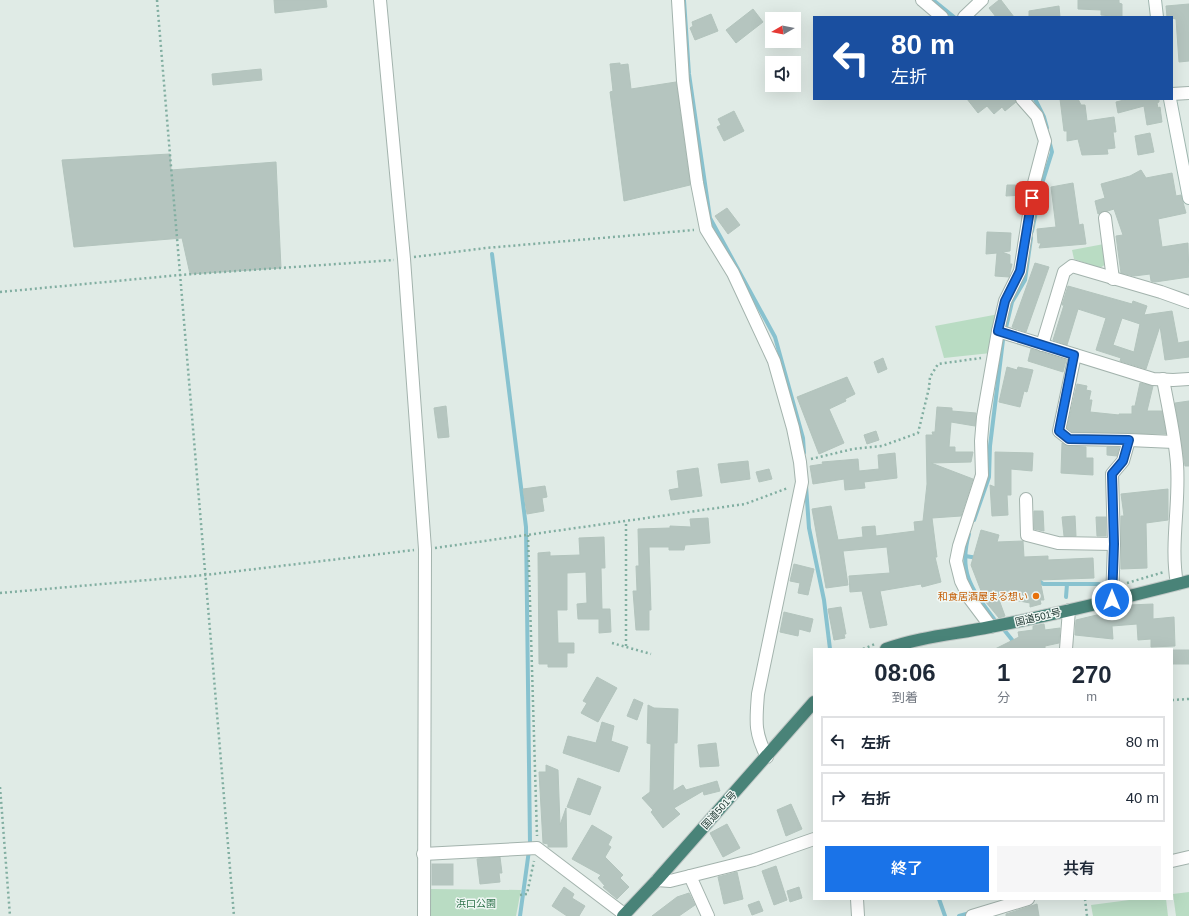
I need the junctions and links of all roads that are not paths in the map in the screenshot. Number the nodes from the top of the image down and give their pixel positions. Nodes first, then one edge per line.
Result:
1 (380, 0) edge
2 (678, 0) edge
3 (922, 0) edge
4 (982, 0) edge
5 (1155, 0) edge
6 (941, 16) edge
7 (965, 16) edge
8 (1157, 16) edge
9 (1189, 93) edge
10 (1173, 94) edge
11 (1023, 100) edge
12 (1170, 100) edge
13 (1189, 198) edge
14 (1105, 218) dead end
15 (1113, 279) junction
16 (1189, 302) edge
17 (1003, 333) junction
18 (1042, 345) junction
19 (1074, 355) junction
20 (1163, 379) junction
21 (1189, 379) edge
22 (1129, 440) junction
23 (1174, 442) junction
24 (1026, 499) dead end
25 (1114, 544) junction
26 (1183, 582) edge
27 (1112, 600) junction
28 (1069, 610) junction
29 (991, 627) junction
30 (890, 648) edge
31 (1066, 648) edge
32 (813, 703) edge
33 (766, 757) junction
34 (813, 839) edge
35 (423, 854) junction
36 (1189, 857) edge
37 (1173, 861) edge
38 (690, 876) junction
39 (657, 880) junction
40 (856, 900) edge
41 (1025, 900) edge
42 (623, 915) edge
43 (424, 916) edge
44 (708, 916) edge
45 (858, 916) edge
46 (972, 916) edge

1 - 35 street
2 - 33 street
3 - 6 street
4 - 7 street
5 - 8 street
9 - 10 street
11 - 17 street
12 - 13 street
14 - 15 street
15 - 16 street
15 - 18 street
17 - 18 street
17 - 29 street
18 - 19 street
19 - 20 street
19 - 22 street
20 - 21 street
20 - 23 street
22 - 23 street
22 - 25 street
23 - 26 street
24 - 25 street
25 - 27 street
26 - 27 highway, 国道501号
27 - 28 highway, 国道501号
28 - 29 highway, 国道501号
28 - 31 street
29 - 30 highway, 国道501号
32 - 33 highway, 国道501号
33 - 39 highway, 国道501号
34 - 38 street
35 - 42 street
35 - 43 street
36 - 37 street
38 - 39 street
38 - 44 street
39 - 42 highway, 国道501号
40 - 45 street
41 - 46 street

